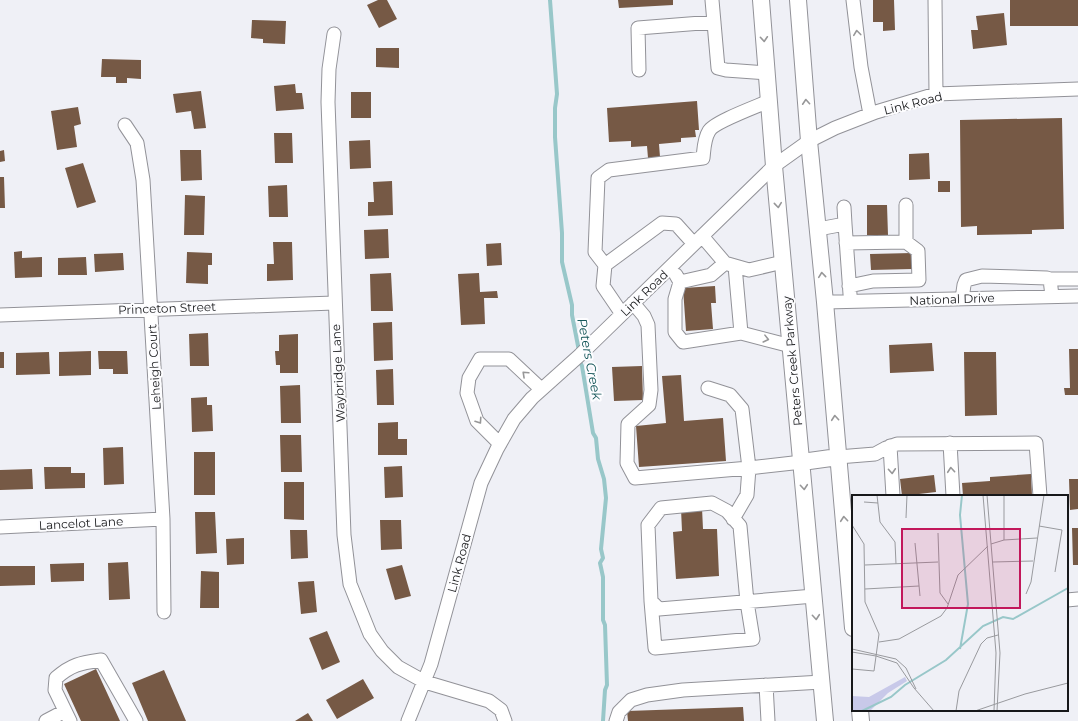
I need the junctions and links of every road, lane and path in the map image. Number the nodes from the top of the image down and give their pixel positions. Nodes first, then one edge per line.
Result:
1 (712, 0) edge
2 (761, 0) edge
3 (798, 0) edge
4 (853, 0) edge
5 (935, 0) edge
6 (714, 22) junction
7 (334, 34) dead end
8 (639, 70) dead end
9 (766, 73) junction
10 (1078, 89) edge
11 (936, 94) junction
12 (769, 101) junction
13 (870, 114) junction
14 (125, 125) dead end
15 (809, 141) junction
16 (774, 166) junction
17 (906, 205) dead end
18 (844, 207) dead end
19 (845, 224) junction
20 (818, 229) junction
21 (698, 240) junction
22 (906, 242) junction
23 (846, 243) junction
24 (783, 262) junction
25 (605, 265) junction
26 (730, 265) junction
27 (670, 267) junction
28 (1050, 279) junction
29 (1078, 279) edge
30 (919, 280) junction
31 (680, 282) junction
32 (849, 286) junction
33 (1052, 296) junction
34 (1078, 296) edge
35 (962, 299) junction
36 (919, 300) junction
37 (825, 302) junction
38 (851, 302) junction
39 (334, 303) junction
40 (633, 304) junction
41 (151, 309) junction
42 (622, 314) junction
43 (0, 315) edge
44 (741, 333) junction
45 (791, 346) junction
46 (708, 388) dead end
47 (541, 389) junction
48 (950, 443) junction
49 (500, 444) junction
50 (890, 446) junction
51 (838, 457) junction
52 (802, 462) junction
53 (749, 468) junction
54 (893, 495) edge
55 (953, 495) edge
56 (1040, 495) edge
57 (733, 519) junction
58 (162, 520) junction
59 (0, 527) edge
60 (814, 596) junction
61 (1078, 598) edge
62 (852, 600) edge
63 (1068, 600) edge
64 (651, 601) junction
65 (747, 602) junction
66 (164, 612) dead end
67 (425, 682) junction
68 (822, 682) junction
69 (766, 685) junction
70 (860, 711) edge
71 (68, 716) edge
72 (46, 721) edge
73 (136, 721) edge
74 (408, 721) edge
75 (505, 721) edge
76 (616, 721) edge
77 (768, 721) edge
78 (825, 721) edge
79 (861, 721) edge

1 - 6 street
2 -> 9 main road, Peters Creek Parkway
15 -> 3 main road
13 -> 4 street
5 - 11 street
6 - 8 street
6 - 9 street
7 - 39 street, Waybridge Lane
9 - 12 main road, Peters Creek Parkway
10 - 11 street, Link Road
11 - 13 street, Link Road
12 - 16 main road, Peters Creek Parkway
12 - 25 street
13 - 15 street, Link Road
14 - 41 street, Leheigh Court
15 - 16 street, Link Road
15 - 20 main road
16 - 21 street, Link Road
16 -> 24 main road, Peters Creek Parkway
17 - 22 street
18 - 19 street
19 - 20 street
19 - 23 street
37 -> 20 main road
21 - 25 street
21 - 26 street
21 - 27 street, Link Road
22 - 23 street
22 - 30 street
23 - 32 street
24 - 26 street
24 - 45 main road, Peters Creek Parkway
25 - 42 street
26 - 31 street
26 - 44 street
27 - 31 street
27 - 40 street, Link Road
28 - 29 street
28 - 33 street
28 - 35 street
30 - 32 street
30 - 36 street
31 - 44 street
32 - 38 street
33 - 34 street, National Drive
33 - 35 street, National Drive
35 - 36 street, National Drive
36 - 38 street, National Drive
37 - 38 street, National Drive
51 -> 37 main road
39 - 41 street, Princeton Street
39 - 67 street, Waybridge Lane
40 - 42 street, Link Road
40 - 53 street
41 - 43 street, Princeton Street
41 - 58 street, Leheigh Court
42 - 47 street, Link Road
44 -> 45 street
45 - 52 main road, Peters Creek Parkway
46 - 53 street
47 - 49 street, Link Road
47 -> 49 street
48 - 50 street
55 -> 48 street
48 - 56 street
49 - 67 street, Link Road
50 - 51 street
50 -> 54 street
51 - 52 main road
62 -> 51 main road
52 - 53 street
52 -> 60 main road, Peters Creek Parkway
53 - 57 street
57 - 64 street
57 - 65 street
58 - 59 street, Lancelot Lane
58 - 66 street, Leheigh Court
60 - 65 street
60 -> 68 main road, Peters Creek Parkway
61 - 63 street
64 - 65 street
64 - 65 street
67 - 74 street, Link Road
67 - 75 street, Waybridge Lane
68 - 69 street
68 - 78 main road, Peters Creek Parkway
69 - 76 street
69 - 77 street
70 - 79 main road
71 - 72 street
71 - 73 street

